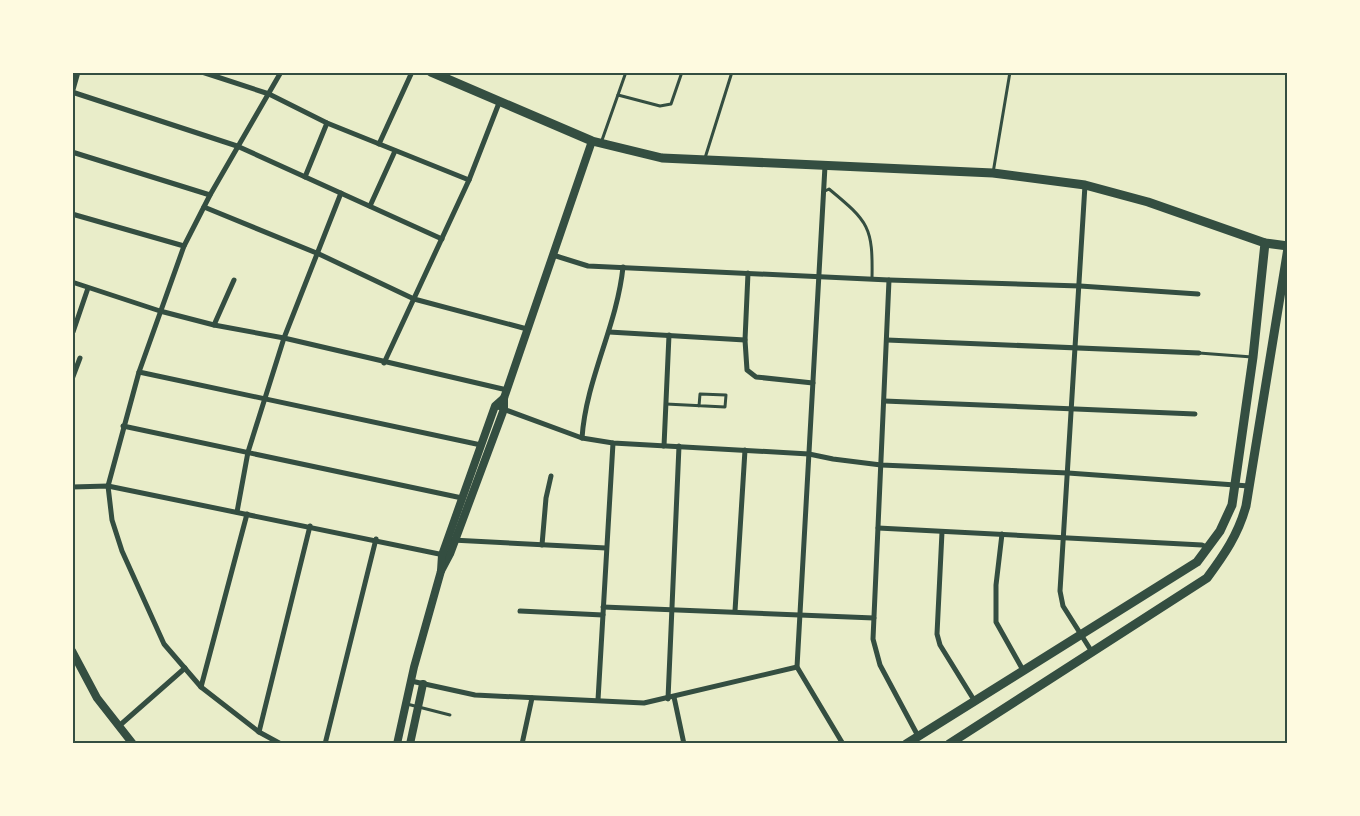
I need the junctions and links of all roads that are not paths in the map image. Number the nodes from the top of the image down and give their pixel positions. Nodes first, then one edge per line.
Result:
1 (78, 72) edge
2 (202, 72) edge
3 (281, 72) edge
4 (412, 72) edge
5 (431, 72) edge
6 (626, 72) edge
7 (682, 72) edge
8 (732, 72) edge
9 (1010, 72) edge
10 (443, 75) edge
11 (73, 92) edge
12 (269, 94) junction
13 (618, 95) junction
14 (499, 103) junction
15 (327, 123) junction
16 (592, 141) junction
17 (601, 143) junction
18 (379, 144) junction
19 (237, 146) junction
20 (395, 151) junction
21 (72, 152) edge
22 (704, 161) junction
23 (825, 166) junction
24 (993, 173) junction
25 (305, 177) junction
26 (469, 180) junction
27 (1085, 185) junction
28 (823, 192) junction
29 (341, 193) junction
30 (210, 194) junction
31 (370, 206) junction
32 (204, 207) junction
33 (72, 214) edge
34 (442, 239) junction
35 (1265, 243) junction
36 (184, 246) junction
37 (1288, 247) edge
38 (319, 254) junction
39 (553, 255) junction
40 (623, 267) junction
41 (748, 273) junction
42 (819, 276) junction
43 (872, 279) junction
44 (234, 280) dead end
45 (890, 280) junction
46 (72, 282) edge
47 (1080, 286) junction
48 (88, 288) junction
49 (1198, 294) dead end
50 (414, 299) junction
51 (160, 311) junction
52 (214, 325) junction
53 (527, 329) junction
54 (73, 332) edge
55 (609, 332) junction
56 (669, 335) junction
57 (284, 338) junction
58 (745, 340) junction
59 (887, 340) junction
60 (1075, 350) junction
61 (1199, 353) joint
62 (1253, 357) junction
63 (80, 358) dead end
64 (384, 363) junction
65 (139, 372) junction
66 (72, 379) edge
67 (813, 383) junction
68 (506, 394) junction
69 (264, 399) junction
70 (884, 401) junction
71 (666, 404) junction
72 (495, 406) junction
73 (699, 406) junction
74 (504, 409) junction
75 (1072, 409) junction
76 (1195, 414) dead end
77 (123, 426) junction
78 (582, 438) junction
79 (613, 442) junction
80 (481, 445) junction
81 (664, 446) junction
82 (679, 446) junction
83 (745, 450) junction
84 (248, 452) junction
85 (809, 454) junction
86 (881, 465) junction
87 (1068, 473) junction
88 (551, 476) dead end
89 (1235, 485) junction
90 (108, 486) junction
91 (1249, 486) junction
92 (72, 487) edge
93 (462, 498) junction
94 (237, 512) junction
95 (247, 514) junction
96 (310, 526) junction
97 (878, 528) junction
98 (942, 532) junction
99 (1002, 534) junction
100 (1063, 537) junction
101 (376, 539) junction
102 (451, 540) junction
103 (542, 545) junction
104 (606, 548) junction
105 (1210, 548) junction
106 (446, 555) junction
107 (603, 607) junction
108 (670, 609) junction
109 (520, 611) dead end
110 (735, 611) junction
111 (603, 615) junction
112 (800, 615) junction
113 (874, 618) junction
114 (1080, 634) junction
115 (72, 651) edge
116 (1092, 652) junction
117 (797, 667) junction
118 (185, 668) junction
119 (1023, 670) junction
120 (411, 682) junction
121 (423, 684) junction
122 (201, 687) junction
123 (674, 697) junction
124 (532, 698) junction
125 (668, 699) junction
126 (598, 700) junction
127 (974, 700) junction
128 (406, 704) junction
129 (418, 707) junction
130 (450, 715) dead end
131 (402, 724) junction
132 (119, 726) junction
133 (413, 726) junction
134 (259, 732) junction
135 (918, 736) junction
136 (269, 737) junction
137 (133, 744) edge
138 (266, 744) edge
139 (281, 744) edge
140 (325, 744) edge
141 (397, 744) edge
142 (410, 744) edge
143 (522, 744) edge
144 (684, 744) edge
145 (843, 744) edge
146 (906, 744) edge
147 (949, 744) edge

1 - 11 street
2 - 12 street
3 - 12 street
4 - 18 street
5 - 10 main road
6 - 13 lane
7 - 13 lane
8 - 22 lane
9 - 24 lane
10 - 14 main road
11 - 19 street
12 - 15 street
12 - 19 street
13 - 17 lane
14 - 16 main road
14 - 26 street
15 - 18 street
15 - 25 street
16 - 17 main road
16 - 39 street
17 - 22 main road
18 - 20 street
19 - 25 street
19 - 30 street
20 - 26 street
20 - 31 street
21 - 30 street
22 - 23 main road
23 - 24 main road
23 - 28 street
24 - 27 main road
25 - 29 street
26 - 34 street
27 - 35 main road
27 - 47 street
28 - 42 street
28 - 43 lane
29 - 31 street
29 - 38 street
30 - 32 street
31 - 34 street
32 - 36 street
32 - 38 street
33 - 36 street
34 - 50 street
35 - 37 main road
35 - 62 main road
36 - 51 street
37 - 91 main road
38 - 50 street
38 - 57 street
39 - 40 street
39 - 53 street
40 - 41 street
40 - 55 street
41 - 42 street
41 - 58 street
42 - 43 street
42 - 67 street
43 - 45 street
44 - 52 street
45 - 47 street
45 - 59 street
46 - 48 street
47 - 49 street
47 - 60 street
48 - 51 street
48 - 54 street
50 - 53 street
50 - 64 street
51 - 52 street
51 - 65 street
52 - 57 street
53 - 68 street
55 - 56 street
55 - 78 street
56 - 58 street
56 - 71 street
57 - 64 street
57 - 69 street
58 - 67 street
59 - 60 street
59 - 70 street
60 - 61 street
60 - 75 street
61 - 62 lane
62 - 89 main road
63 - 66 street
64 - 68 street
65 - 69 street
65 - 77 street
67 - 85 street
68 - 72 street
68 - 74 street
69 - 80 street
69 - 84 street
70 - 75 street
70 - 86 street
71 - 73 lane
71 - 81 street
72 - 74 street
72 - 80 street
73 - 73 lane
74 - 78 street
74 - 102 street
75 - 76 street
75 - 87 street
77 - 84 street
77 - 90 street
78 - 79 street
79 - 81 street
79 - 104 street
80 - 93 street
81 - 82 street
82 - 83 street
82 - 108 street
83 - 85 street
83 - 110 street
84 - 93 street
84 - 94 street
85 - 86 street
85 - 112 street
86 - 87 street
86 - 97 street
87 - 89 street
87 - 100 street
88 - 103 street
89 - 91 street
89 - 105 main road
90 - 92 street
90 - 94 street
90 - 118 street
91 - 116 main road
93 - 102 street
94 - 95 street
95 - 96 street
95 - 122 street
96 - 101 street
96 - 134 street
97 - 98 street
97 - 113 street
98 - 99 street
98 - 127 street
99 - 100 street
99 - 119 street
100 - 105 street
100 - 114 street
101 - 106 street
101 - 140 street
102 - 103 street
102 - 106 street
103 - 104 street
104 - 107 street
105 - 114 main road
106 - 120 street
107 - 108 street
107 - 111 street
108 - 110 street
108 - 125 street
109 - 111 street
110 - 112 street
111 - 126 street
112 - 113 street
112 - 117 street
113 - 135 street
114 - 116 street
114 - 119 main road
115 - 132 street
116 - 147 main road
117 - 123 street
117 - 145 street
118 - 122 street
118 - 132 street
119 - 127 main road
120 - 121 street
120 - 128 street
121 - 124 street
121 - 129 street
122 - 134 street
123 - 125 street
123 - 144 street
124 - 126 street
124 - 143 street
125 - 126 street
127 - 135 main road
128 - 129 lane
128 - 131 street
129 - 130 lane
129 - 133 street
131 - 133 lane
131 - 141 street
132 - 137 street
133 - 142 street
134 - 136 street
135 - 146 main road
136 - 138 street
136 - 139 street

